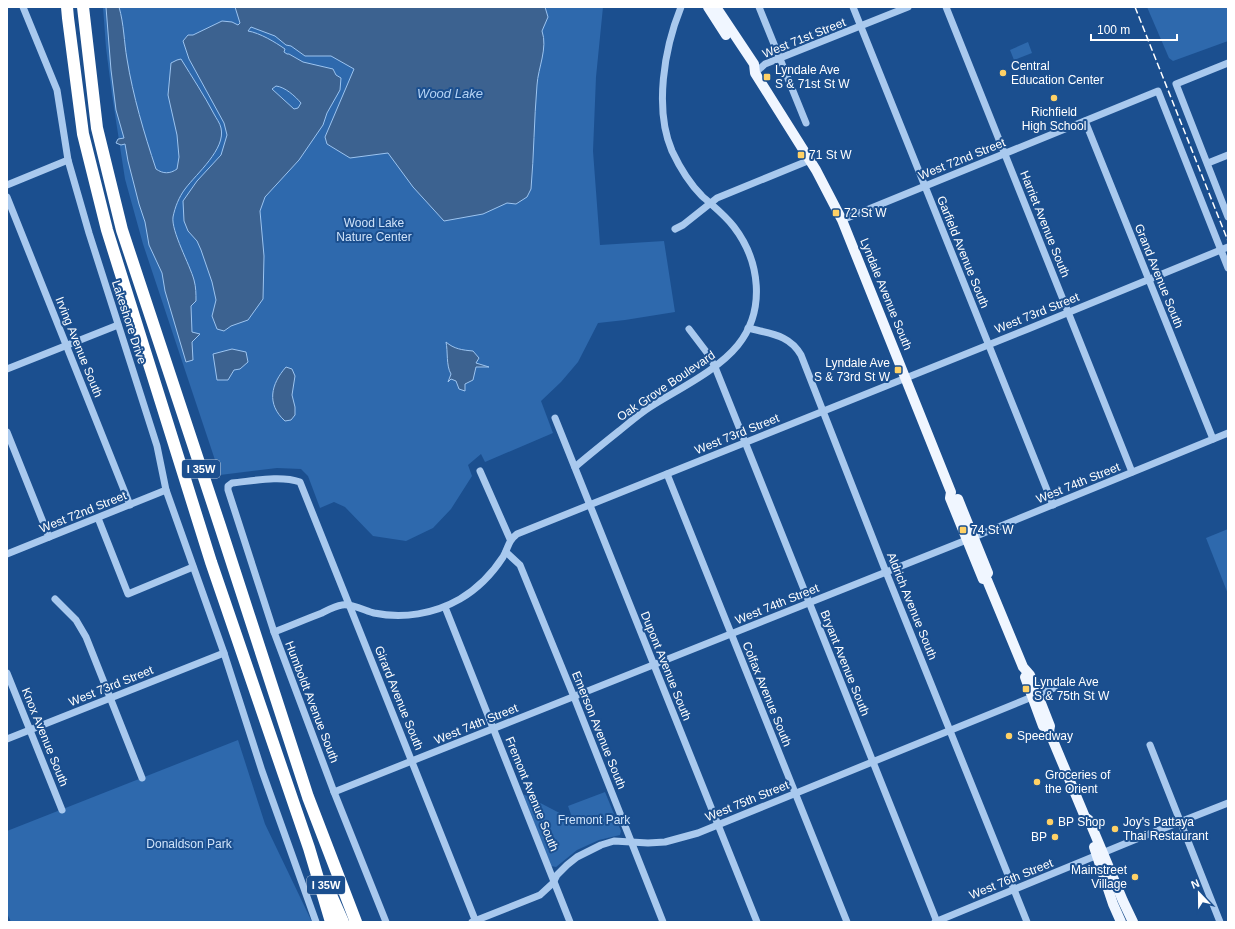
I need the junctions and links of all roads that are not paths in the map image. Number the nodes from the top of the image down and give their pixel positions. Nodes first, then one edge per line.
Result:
1 (23, 7) edge
2 (67, 7) edge
3 (83, 7) edge
4 (681, 7) edge
5 (708, 7) edge
6 (716, 7) edge
7 (759, 7) edge
8 (854, 7) edge
9 (908, 7) edge
10 (946, 7) edge
11 (861, 26) junction
12 (779, 59) junction
13 (1228, 63) edge
14 (755, 73) junction
15 (1085, 121) junction
16 (806, 123) dead end
17 (1005, 153) junction
18 (1228, 155) edge
19 (68, 160) junction
20 (810, 160) junction
21 (1208, 163) junction
22 (7, 184) edge
23 (925, 186) junction
24 (7, 197) edge
25 (710, 204) junction
26 (1228, 217) edge
27 (842, 220) junction
28 (675, 229) dead end
29 (1224, 249) edge
30 (1228, 268) edge
31 (1148, 279) junction
32 (1069, 313) junction
33 (118, 325) junction
34 (748, 328) junction
35 (689, 329) dead end
36 (66, 345) junction
37 (989, 345) junction
38 (715, 367) junction
39 (7, 369) edge
40 (905, 378) junction
41 (823, 412) junction
42 (555, 418) dead end
43 (7, 432) edge
44 (1228, 433) edge
45 (1213, 439) junction
46 (745, 443) junction
47 (575, 467) junction
48 (480, 470) dead end
49 (1132, 472) junction
50 (667, 474) junction
51 (228, 486) joint
52 (166, 490) junction
53 (130, 505) junction
54 (590, 505) junction
55 (1052, 505) junction
56 (98, 518) junction
57 (49, 537) junction
58 (970, 538) junction
59 (510, 539) junction
60 (506, 552) junction
61 (7, 554) edge
62 (193, 567) junction
63 (886, 572) junction
64 (55, 599) dead end
65 (809, 603) junction
66 (351, 606) junction
67 (445, 607) junction
68 (274, 632) junction
69 (731, 634) junction
70 (224, 653) junction
71 (654, 665) junction
72 (7, 673) edge
73 (1054, 688) dead end
74 (1035, 695) junction
75 (574, 697) junction
76 (110, 698) junction
77 (494, 729) junction
78 (30, 730) junction
79 (950, 730) junction
80 (7, 739) edge
81 (1150, 745) dead end
82 (412, 761) junction
83 (873, 762) junction
84 (142, 778) dead end
85 (334, 792) junction
86 (795, 793) junction
87 (1228, 803) edge
88 (62, 810) dead end
89 (1181, 822) junction
90 (718, 825) junction
91 (632, 842) junction
92 (309, 848) junction
93 (1100, 854) junction
94 (554, 880) junction
95 (1015, 890) junction
96 (316, 922) edge
97 (331, 922) edge
98 (343, 922) edge
99 (356, 922) edge
100 (386, 922) edge
101 (475, 922) edge
102 (570, 922) edge
103 (663, 922) edge
104 (757, 922) edge
105 (847, 922) edge
106 (936, 922) edge
107 (1027, 922) edge
108 (1121, 922) edge
109 (1133, 922) edge
110 (1220, 922) edge

1 - 19 street
2 - 92 highway, I 35W
3 - 99 highway, I 35W
4 - 25 street, Oak Grove Boulevard
5 - 14 main road, Lyndale Avenue South
6 - 14 main road, Lyndale Avenue South
7 - 12 street
8 - 11 street, Garfield Avenue South
9 - 11 street, West 71st Street
10 - 17 street, Harriet Avenue South
11 - 12 street, West 71st Street
11 - 23 street, Garfield Avenue South
12 - 14 street, West 71st Street
12 - 16 street
13 - 21 street
14 - 20 main road, Lyndale Avenue South
15 - 17 street, West 72nd Street
15 - 29 street, West 72nd Street
15 - 31 street, Grand Avenue South
17 - 23 street, West 72nd Street
17 - 32 street, Harriet Avenue South
18 - 21 street
19 - 22 street
19 - 33 street, Lakeshore Drive
20 - 25 street
20 - 27 main road, Lyndale Avenue South
21 - 26 street
23 - 27 street, West 72nd Street
23 - 37 street, Garfield Avenue South
24 - 36 street, Irving Avenue South
25 - 28 street
25 - 34 street, Oak Grove Boulevard
27 - 40 main road, Lyndale Avenue South
29 - 30 street
29 - 31 street, West 73rd Street
31 - 32 street, West 73rd Street
31 - 45 street, Grand Avenue South
32 - 37 street, West 73rd Street
32 - 49 street, Harriet Avenue South
33 - 36 street
33 - 52 street, Lakeshore Drive
34 - 38 street, Oak Grove Boulevard
34 - 41 street, Aldrich Avenue South
35 - 38 street, Bryant Avenue South
36 - 39 street
36 - 53 street, Irving Avenue South
37 - 40 street, West 73rd Street
37 - 55 street, Garfield Avenue South
38 - 46 street, Bryant Avenue South
38 - 47 street, Oak Grove Boulevard
40 - 41 street, West 73rd Street
40 - 58 main road, Lyndale Avenue South
41 - 46 street, West 73rd Street
41 - 63 street, Aldrich Avenue South
42 - 47 street, Dupont Avenue South
43 - 57 street
44 - 45 street, West 74th Street
45 - 49 street, West 74th Street
46 - 50 street, West 73rd Street
46 - 65 street, Bryant Avenue South
47 - 54 street, Dupont Avenue South
48 - 59 street
49 - 55 street, West 74th Street
50 - 54 street, West 73rd Street
50 - 69 street, Colfax Avenue South
51 - 66 street, Girard Avenue South
51 - 68 street, Humboldt Avenue South
52 - 53 street, West 72nd Street
52 - 62 street
53 - 56 street, West 72nd Street
54 - 59 street, West 73rd Street
54 - 71 street, Dupont Avenue South
55 - 58 street, West 74th Street
56 - 57 street, West 72nd Street
56 - 62 street
57 - 61 street, West 72nd Street
58 - 63 street, West 74th Street
58 - 74 main road, Lyndale Avenue South
59 - 60 street
60 - 67 street
60 - 75 street, Emerson Avenue South
62 - 70 street
63 - 65 street, West 74th Street
63 - 79 street, Aldrich Avenue South
64 - 76 street
65 - 69 street, West 74th Street
65 - 83 street, Bryant Avenue South
66 - 67 street
66 - 68 street
66 - 82 street, Girard Avenue South
67 - 77 street, Fremont Avenue South
68 - 85 street, Humboldt Avenue South
69 - 71 street, West 74th Street
69 - 86 street, Colfax Avenue South
70 - 76 street, West 73rd Street
70 - 96 street
71 - 75 street, West 74th Street
71 - 90 street, Dupont Avenue South
72 - 78 street, Knox Avenue South
73 - 74 street, West 75th Street
74 - 79 street, West 75th Street
74 - 93 main road, Lyndale Avenue South
75 - 77 street, West 74th Street
75 - 91 street, Emerson Avenue South
76 - 78 street, West 73rd Street
76 - 84 street
77 - 82 street, West 74th Street
77 - 94 street, Fremont Avenue South
78 - 80 street, West 73rd Street
78 - 88 street, Knox Avenue South
79 - 83 street, West 75th Street
79 - 95 street, Aldrich Avenue South
81 - 89 street
82 - 85 street, West 74th Street
82 - 101 street, Girard Avenue South
83 - 86 street, West 75th Street
83 - 106 street, Bryant Avenue South
85 - 100 street, Humboldt Avenue South
86 - 90 street, West 75th Street
86 - 105 street, Colfax Avenue South
87 - 89 street, West 76th Street
89 - 93 street, West 76th Street
89 - 110 street
90 - 91 street, West 75th Street
90 - 104 street, Dupont Avenue South
91 - 94 street, West 75th Street
91 - 103 street, Emerson Avenue South
92 - 97 highway
92 - 98 highway, I 35W
93 - 95 street, West 76th Street
93 - 108 main road, Lyndale Avenue South
93 - 109 main road, Lyndale Avenue South
94 - 101 street, West 75th Street
94 - 102 street, Fremont Avenue South
95 - 106 street, West 76th Street
95 - 107 street, Aldrich Avenue South

